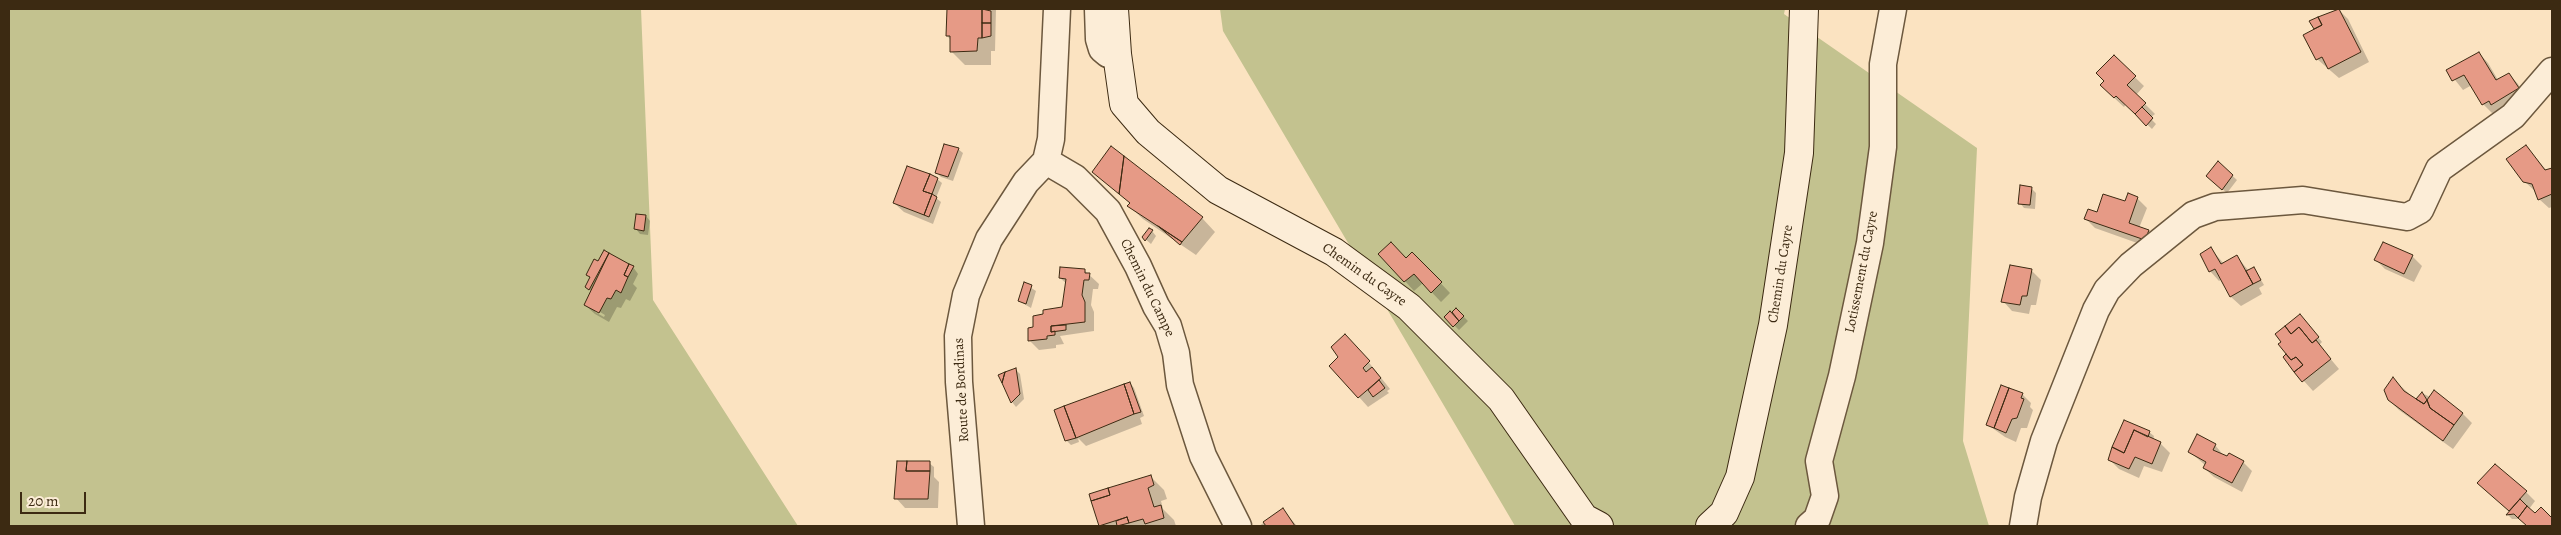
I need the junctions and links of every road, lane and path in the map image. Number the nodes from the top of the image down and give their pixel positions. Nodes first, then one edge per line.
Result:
1 (1056, 9) edge
2 (1098, 9) edge
3 (1114, 9) edge
4 (1804, 9) edge
5 (1893, 9) edge
6 (1116, 54) junction
7 (2552, 70) edge
8 (1046, 161) junction
9 (971, 526) edge
10 (1238, 526) edge
11 (1599, 526) edge
12 (1710, 526) edge
13 (1809, 526) edge
14 (2023, 526) edge

1 - 8 street
2 - 6 street
3 - 6 street, Chemin du Cayre
4 - 12 street, Chemin du Cayre
5 - 13 street, Lotissement du Cayre
6 - 11 street, Chemin du Cayre
7 - 14 street
8 - 9 street, Route de Bordinas
8 - 10 street, Chemin du Campe

